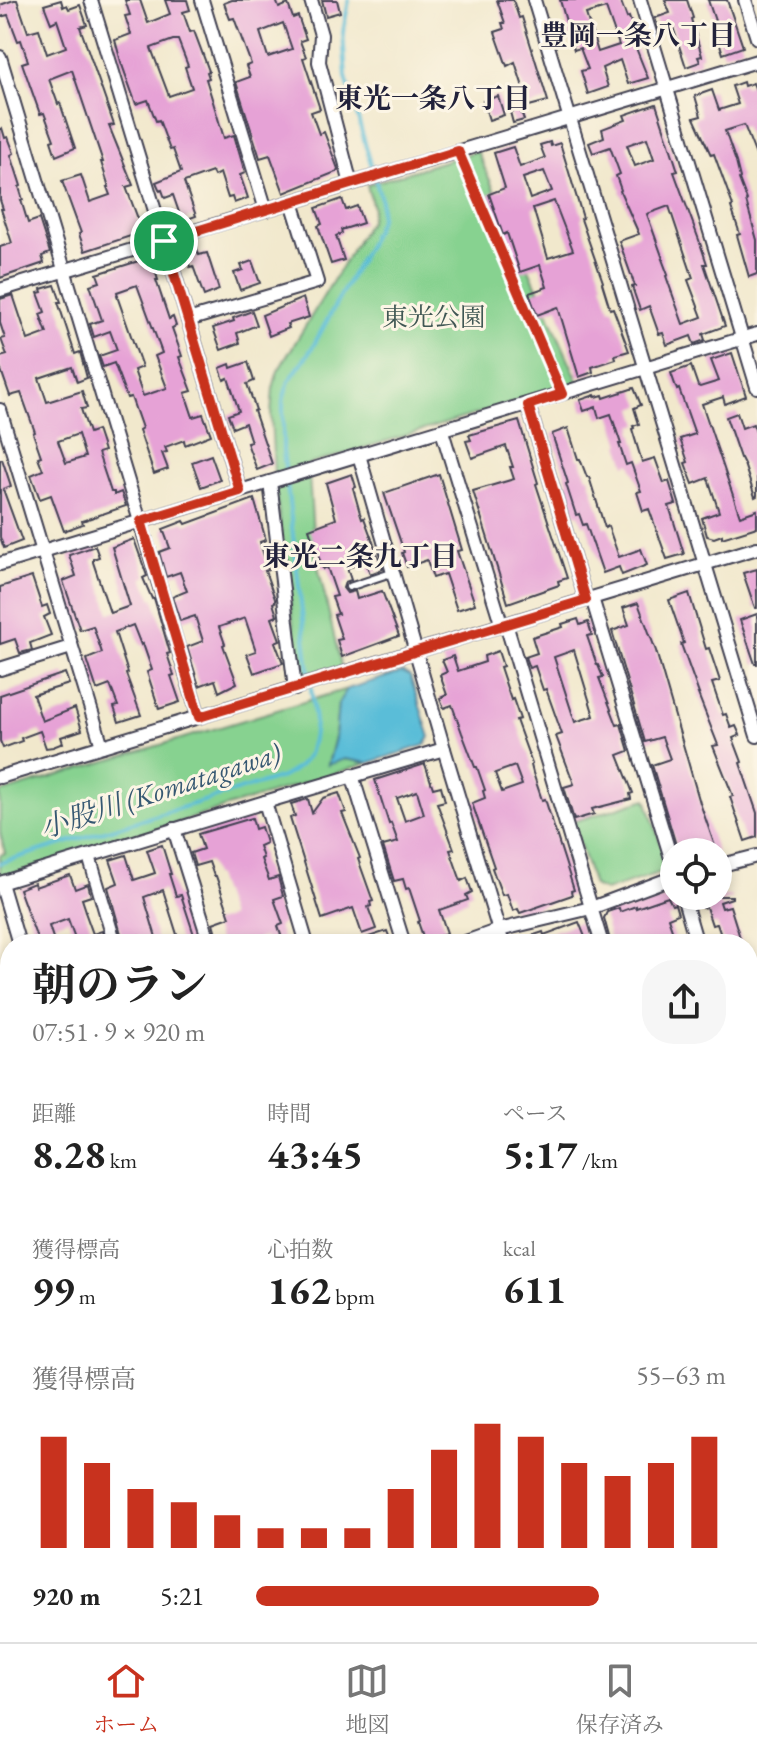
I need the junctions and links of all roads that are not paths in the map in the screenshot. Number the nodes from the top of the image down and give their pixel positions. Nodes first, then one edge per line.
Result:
1 (91, 0) edge
2 (202, 0) edge
3 (311, 0) edge
4 (534, 0) edge
5 (640, 0) edge
6 (745, 0) edge
7 (757, 38) edge
8 (0, 57) edge
9 (757, 61) edge
10 (666, 88) junction
11 (570, 117) junction
12 (458, 151) junction
13 (358, 182) junction
14 (292, 202) junction
15 (266, 210) junction
16 (164, 241) junction
17 (64, 270) junction
18 (0, 290) edge
19 (188, 320) junction
20 (757, 334) edge
21 (742, 339) junction
22 (645, 368) junction
23 (757, 387) edge
24 (562, 394) junction
25 (528, 405) junction
26 (0, 410) edge
27 (442, 431) junction
28 (359, 455) junction
29 (273, 481) junction
30 (240, 491) junction
31 (141, 521) junction
32 (757, 548) edge
33 (43, 551) junction
34 (0, 564) edge
35 (705, 564) junction
36 (394, 572) junction
37 (349, 587) dead end
38 (589, 599) junction
39 (504, 625) junction
40 (71, 647) junction
41 (417, 652) junction
42 (0, 669) edge
43 (300, 687) junction
44 (199, 717) junction
45 (757, 736) edge
46 (102, 746) junction
47 (444, 749) junction
48 (352, 775) junction
49 (0, 777) edge
50 (265, 802) junction
51 (174, 829) junction
52 (665, 838) edge
53 (89, 856) junction
54 (757, 856) edge
55 (732, 862) edge
56 (660, 882) edge
57 (0, 883) edge
58 (591, 908) junction
59 (687, 910) edge
60 (499, 930) junction
61 (16, 934) edge
62 (112, 934) edge
63 (207, 934) edge
64 (304, 934) edge
65 (401, 934) edge
66 (488, 934) edge
67 (500, 934) edge
68 (599, 934) edge
69 (694, 934) edge

1 - 16 street
2 - 15 street
3 - 13 street
4 - 11 street
5 - 10 street
6 - 7 street
8 - 17 street
9 - 10 street
10 - 11 street
10 - 21 street
11 - 12 street
11 - 22 street
12 - 13 street
12 - 24 lane
13 - 14 street
14 - 15 street
14 - 19 street
15 - 16 street
16 - 17 street
16 - 19 street
17 - 18 street
17 - 31 street
19 - 30 street
20 - 21 street
21 - 22 street
21 - 23 street
22 - 24 street
22 - 35 street
24 - 25 street
25 - 27 street
25 - 38 street
26 - 33 street
27 - 28 street
27 - 39 street
28 - 29 street
28 - 36 street
29 - 30 street
29 - 43 street
30 - 31 street
31 - 33 street
31 - 44 street
32 - 35 street
33 - 34 street
33 - 40 street
35 - 38 street
35 - 45 street
36 - 37 lane
36 - 41 street
38 - 39 street
38 - 52 street
39 - 41 street
39 - 58 street
40 - 42 street
40 - 46 street
41 - 43 street
41 - 47 street
43 - 44 street
44 - 46 street
46 - 49 street
47 - 48 street
47 - 60 street
48 - 50 street
48 - 65 street
50 - 51 street
50 - 64 street
51 - 53 street
51 - 63 street
53 - 57 street
53 - 62 street
54 - 55 street
56 - 58 street
57 - 61 street
58 - 60 street
58 - 68 street
59 - 69 street
60 - 66 street
60 - 67 street

